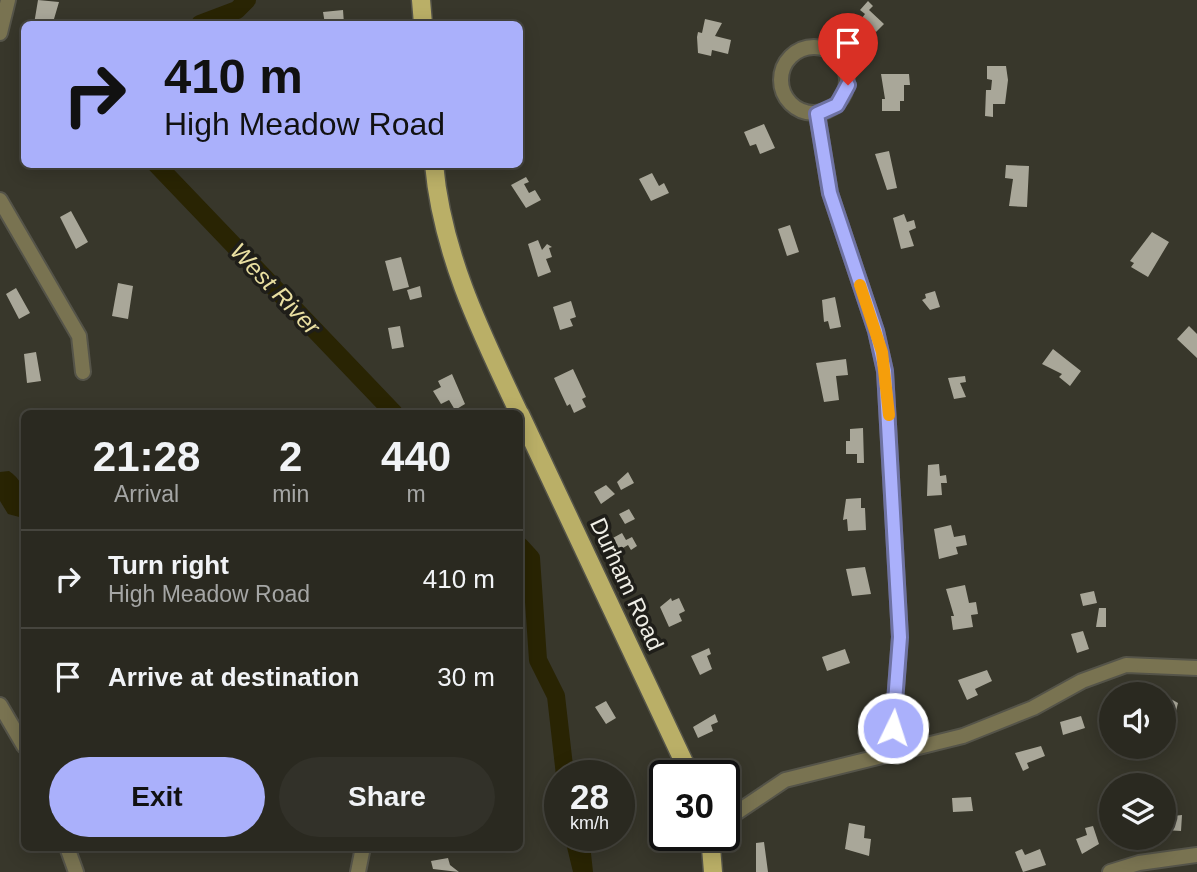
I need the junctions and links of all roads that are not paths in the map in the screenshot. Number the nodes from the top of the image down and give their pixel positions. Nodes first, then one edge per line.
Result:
1 (8, 0) edge
2 (421, 0) edge
3 (423, 21) edge
4 (0, 33) edge
5 (817, 114) junction
6 (435, 168) edge
7 (0, 200) edge
8 (83, 372) dead end
9 (517, 410) edge
10 (523, 422) edge
11 (1197, 668) edge
12 (0, 705) edge
13 (21, 741) edge
14 (891, 751) junction
15 (683, 760) edge
16 (740, 810) edge
17 (68, 851) edge
18 (362, 851) edge
19 (711, 851) edge
20 (1197, 855) edge
21 (76, 872) edge
22 (358, 872) edge
23 (713, 872) edge
24 (1110, 872) edge

1 - 4 street
2 - 3 main road
5 - 5 street
5 - 14 street
6 - 9 main road, Durham Road
7 - 8 street
10 - 15 main road, Durham Road
11 - 14 street
12 - 13 street
14 - 16 street
17 - 21 street
18 - 22 street
19 - 23 main road
20 - 24 street

